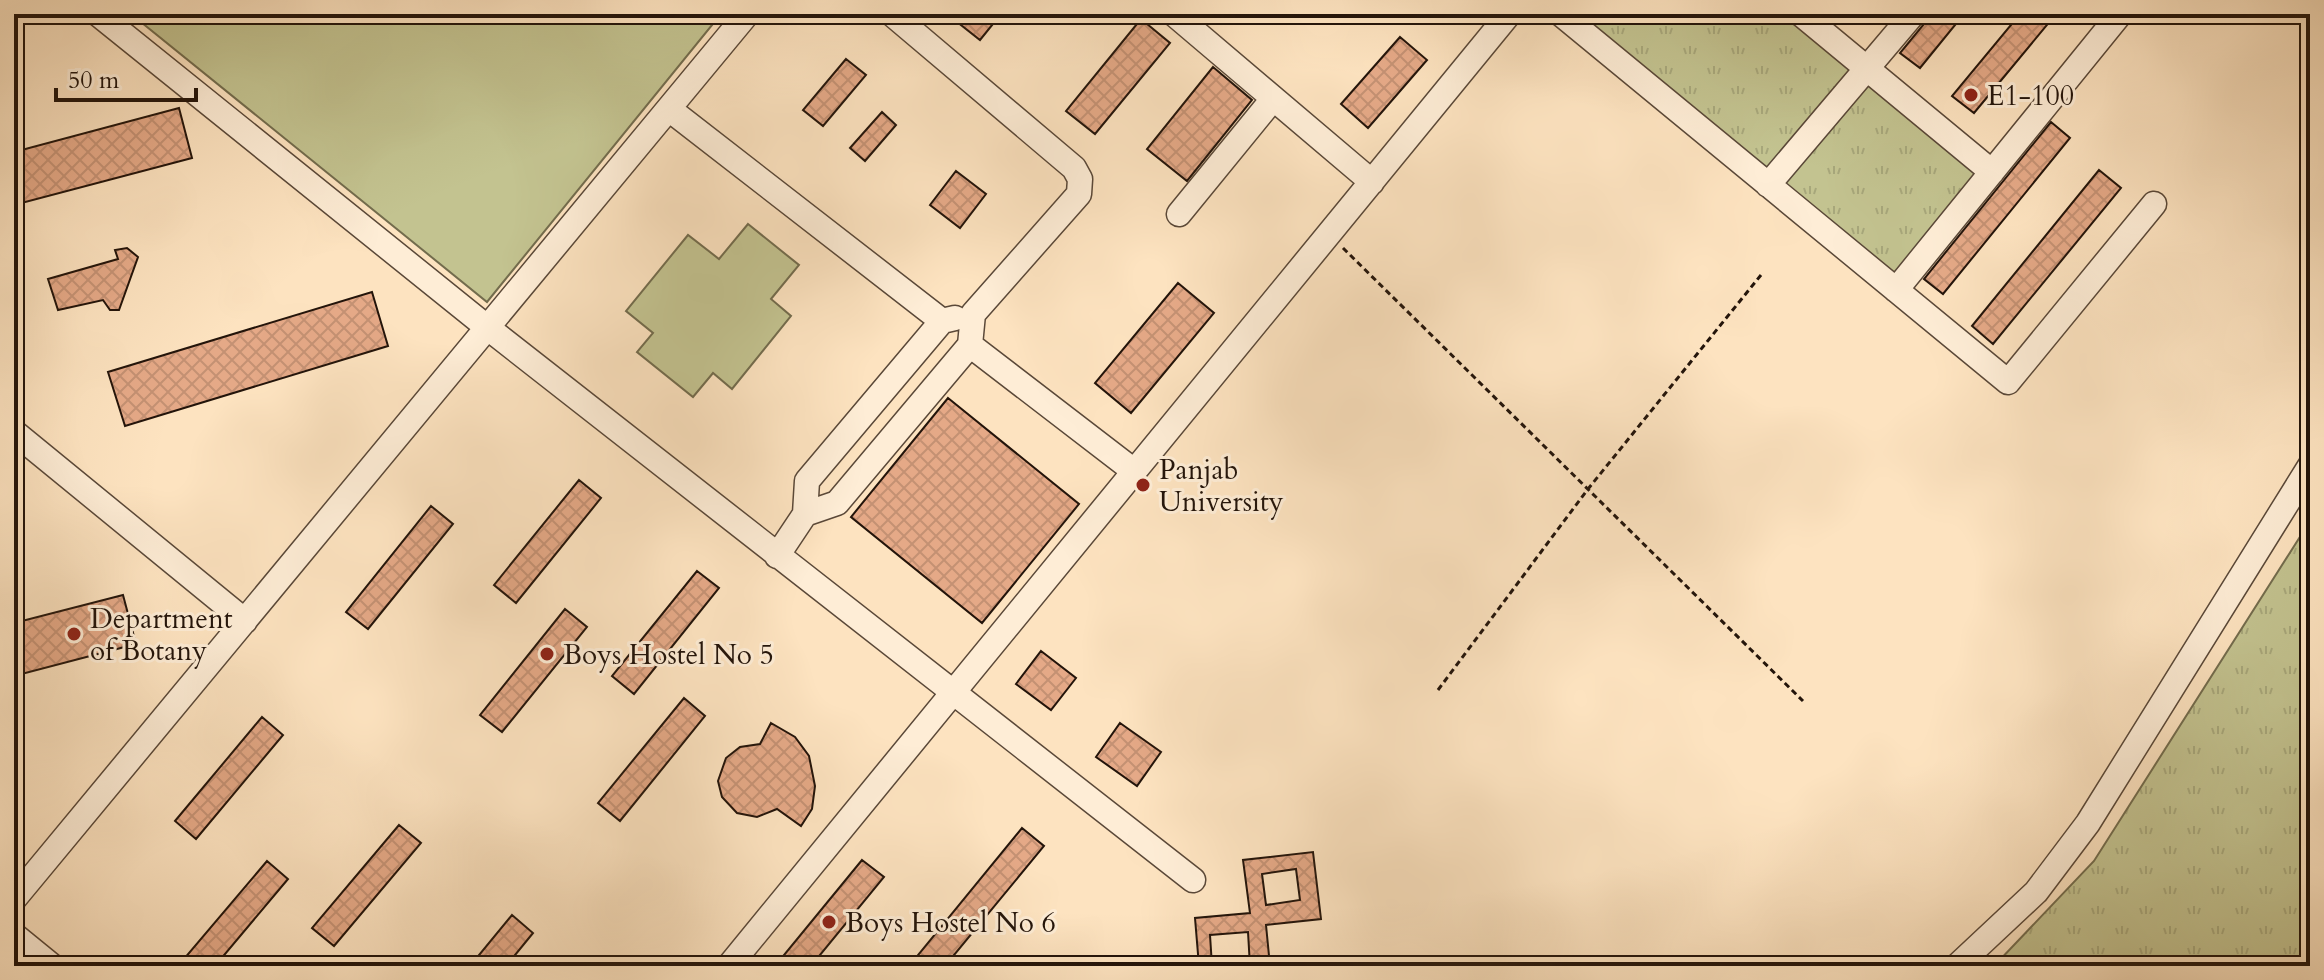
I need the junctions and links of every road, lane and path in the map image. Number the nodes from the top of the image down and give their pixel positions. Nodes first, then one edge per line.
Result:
1 (98, 14) edge
2 (747, 14) edge
3 (892, 14) edge
4 (1174, 14) edge
5 (1509, 14) edge
6 (1561, 14) edge
7 (1801, 14) edge
8 (1913, 14) edge
9 (2120, 14) edge
10 (1868, 69) junction
11 (1272, 100) junction
12 (669, 109) junction
13 (1992, 172) junction
14 (1372, 182) junction
15 (1768, 185) junction
16 (2154, 204) dead end
17 (1179, 214) dead end
18 (1329, 234) junction
19 (1761, 275) dead end
20 (1896, 290) junction
21 (973, 314) junction
22 (942, 321) junction
23 (488, 328) junction
24 (970, 345) junction
25 (14, 432) edge
26 (2310, 466) edge
27 (1134, 471) junction
28 (1588, 489) junction
29 (805, 514) junction
30 (777, 556) junction
31 (245, 621) junction
32 (1438, 690) dead end
33 (952, 694) junction
34 (1803, 701) dead end
35 (1193, 880) dead end
36 (14, 899) edge
37 (14, 935) edge
38 (52, 966) edge
39 (729, 966) edge
40 (1957, 966) edge

1 - 23 street
2 - 12 street
3 - 21 street
4 - 11 street
5 - 14 street
6 - 15 street
7 - 10 street
8 - 10 street
9 - 13 street
10 - 13 street
10 - 15 street
11 - 14 street
11 - 17 street
12 - 22 street
12 - 23 street
13 - 20 street
14 - 18 street
15 - 20 street
16 - 20 street
18 - 27 street
18 - 28 path
19 - 28 path
21 - 22 street
21 - 24 street
22 - 29 street
23 - 30 street
23 - 31 street
24 - 27 street
24 - 29 street
25 - 31 street
26 - 40 street
27 - 33 street
28 - 32 path
28 - 34 path
29 - 30 street
30 - 33 street
31 - 36 street
33 - 35 street
33 - 39 street
37 - 38 street

